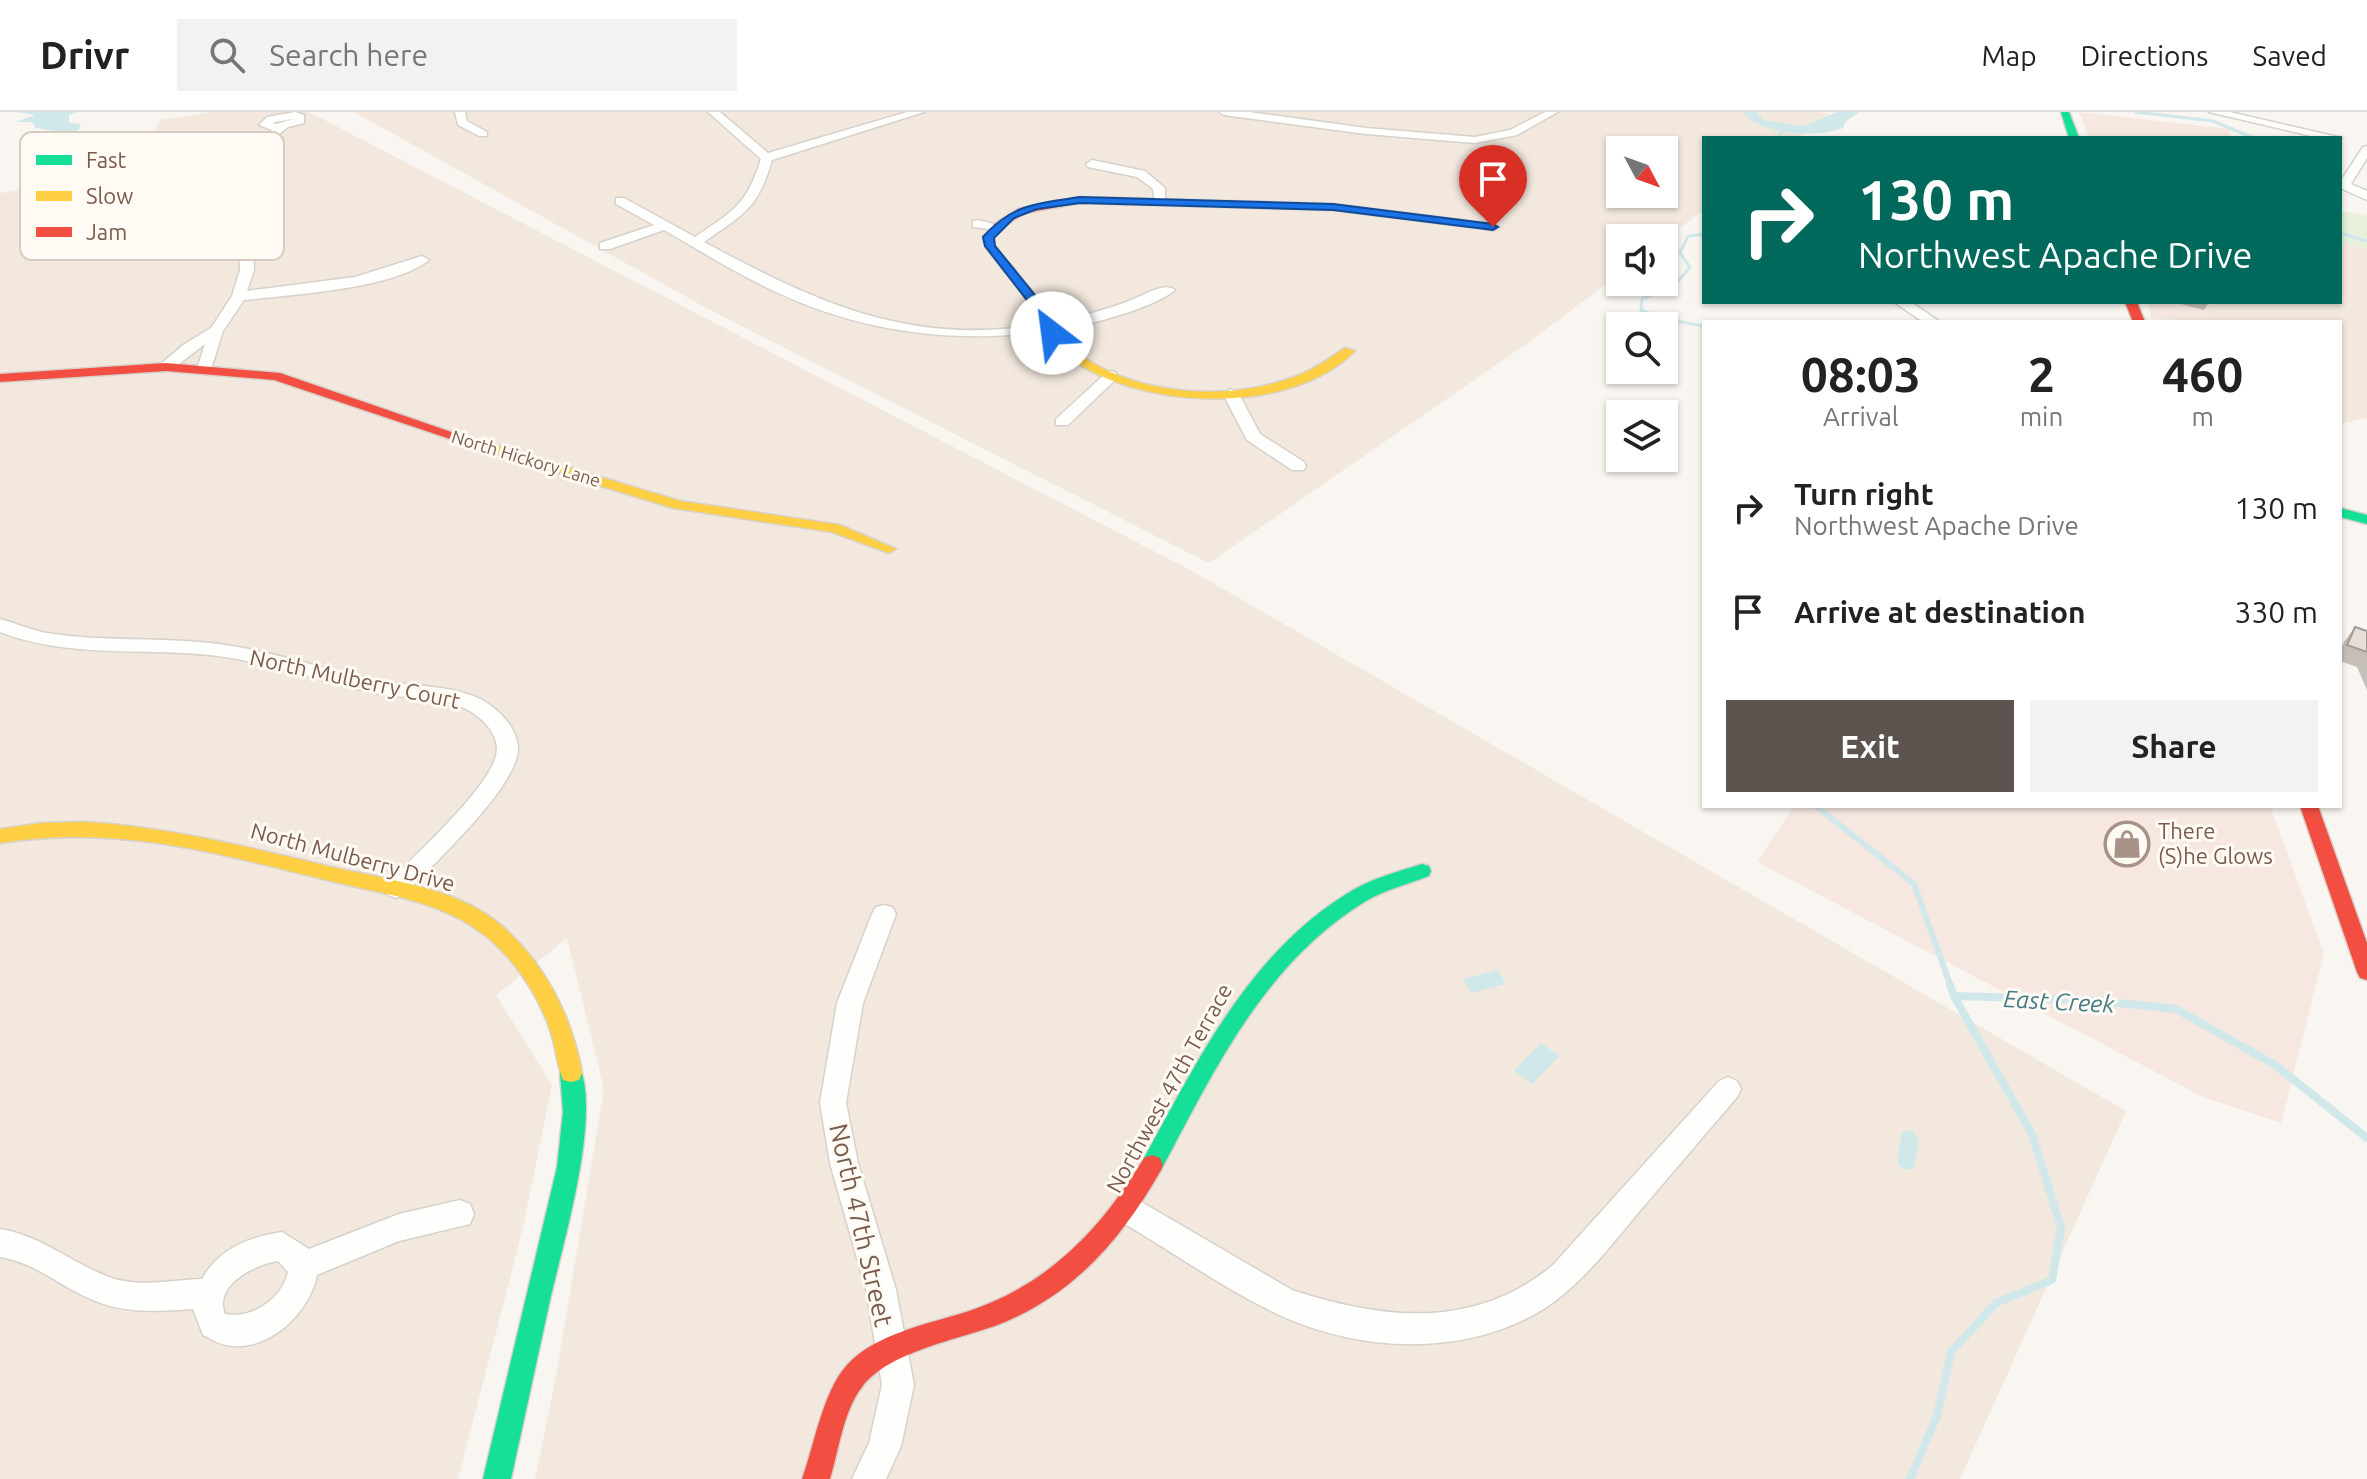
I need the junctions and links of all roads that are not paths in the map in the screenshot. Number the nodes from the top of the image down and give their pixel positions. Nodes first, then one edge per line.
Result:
1 (460, 112) edge
2 (713, 112) edge
3 (919, 112) edge
4 (1224, 112) edge
5 (1553, 112) edge
6 (2214, 112) edge
7 (2065, 114) edge
8 (283, 127) dead end
9 (276, 132) edge
10 (483, 134) dead end
11 (2073, 136) edge
12 (2328, 136) edge
13 (2342, 139) edge
14 (2367, 147) edge
15 (767, 158) junction
16 (1092, 164) dead end
17 (2367, 196) edge
18 (620, 201) dead end
19 (1159, 201) junction
20 (666, 225) junction
21 (1493, 227) dead end
22 (697, 241) junction
23 (605, 246) dead end
24 (247, 260) edge
25 (422, 260) dead end
26 (1168, 290) dead end
27 (239, 296) junction
28 (1904, 304) edge
29 (1930, 320) edge
30 (1051, 328) junction
31 (216, 331) junction
32 (1349, 351) dead end
33 (166, 367) junction
34 (205, 369) junction
35 (1111, 376) junction
36 (0, 378) edge
37 (1231, 394) junction
38 (1062, 422) dead end
39 (1298, 466) dead end
40 (2342, 513) edge
41 (2367, 520) edge
42 (889, 549) dead end
43 (0, 625) edge
44 (2310, 808) edge
45 (0, 836) edge
46 (1422, 871) dead end
47 (396, 889) junction
48 (884, 914) dead end
49 (2367, 972) edge
50 (1728, 1089) dead end
51 (1128, 1210) junction
52 (460, 1214) dead end
53 (0, 1243) edge
54 (304, 1266) junction
55 (209, 1294) junction
56 (890, 1351) junction
57 (497, 1479) edge
58 (816, 1479) edge
59 (869, 1479) edge

1 - 10 street
2 - 15 street
3 - 15 street
4 - 5 street
6 - 12 street
7 - 11 street
8 - 9 street
13 - 14 street
14 - 17 street
15 - 22 street
16 - 19 street
18 - 20 street
19 - 21 street
19 - 30 street
20 - 22 street
20 - 23 street
22 - 30 street
24 - 27 street
25 - 27 street
26 - 30 street
27 - 31 street
28 - 29 street
30 - 35 street
31 - 33 street
31 - 34 street
32 - 37 street
33 - 34 street, North Hickory Lane
33 - 36 street, North Hickory Lane
34 - 42 street, North Hickory Lane
35 - 37 street
35 - 38 street
37 - 39 street
40 - 41 street
43 - 47 street, North Mulberry Court
44 - 49 street
45 - 47 street, North Mulberry Drive
46 - 51 street, Northwest 47th Terrace
47 - 57 street, North Mulberry Drive
48 - 56 street, North 47th Street
50 - 51 street
51 - 56 street, Northwest 47th Terrace
52 - 54 street
53 - 55 street
54 - 55 street
54 - 55 street
56 - 58 street, Northwest 47th Terrace
56 - 59 street, North 47th Street

